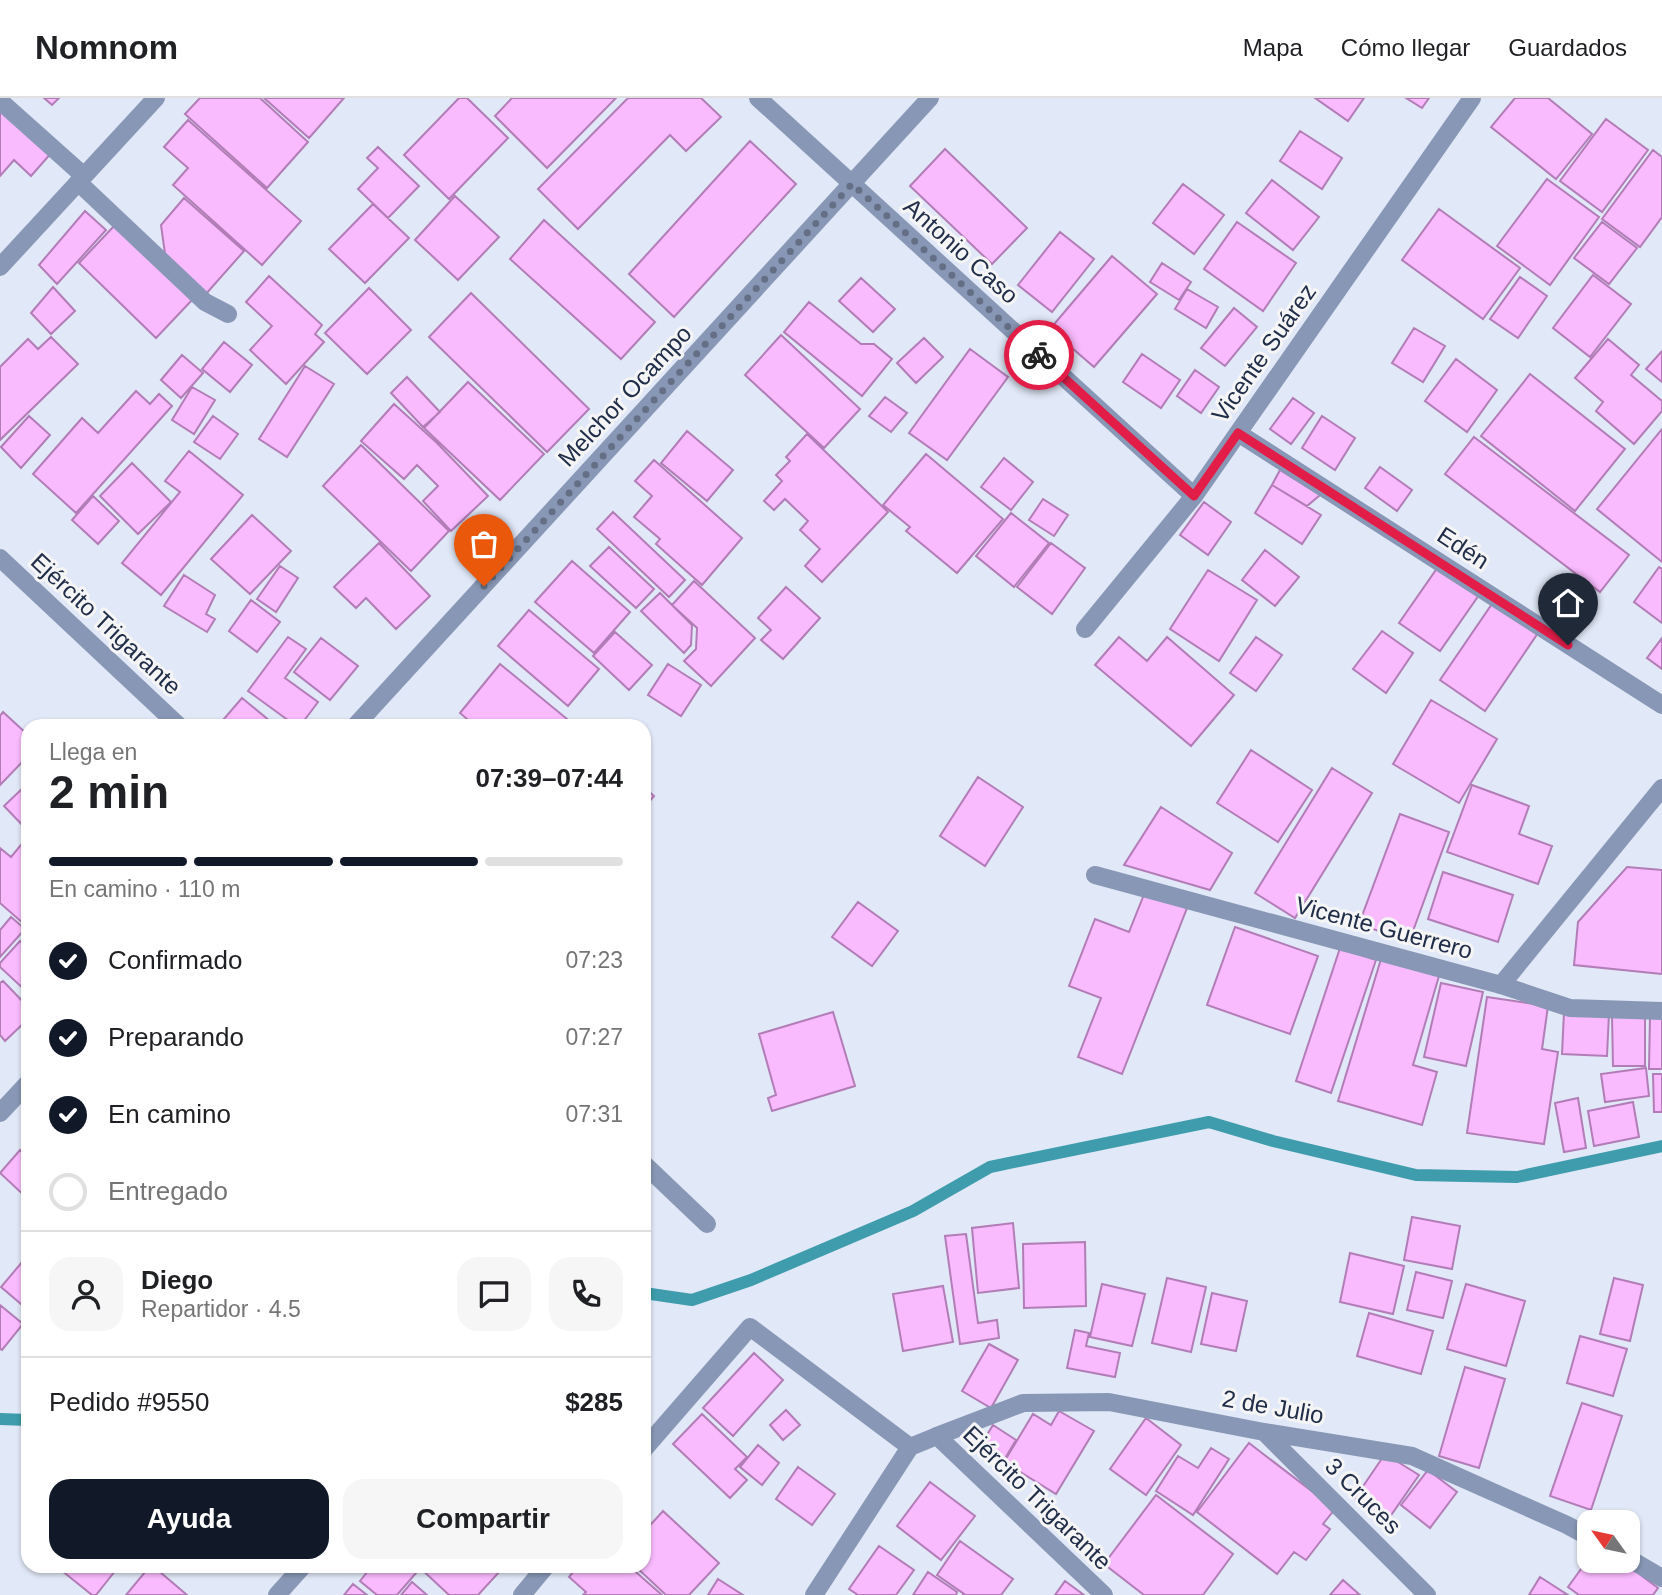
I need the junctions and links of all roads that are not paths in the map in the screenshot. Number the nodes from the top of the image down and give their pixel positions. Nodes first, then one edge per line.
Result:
1 (156, 98) edge
2 (758, 98) edge
3 (930, 98) edge
4 (1472, 98) edge
5 (0, 101) edge
6 (81, 179) junction
7 (852, 184) junction
8 (0, 267) edge
9 (228, 314) dead end
10 (1238, 433) junction
11 (1194, 496) junction
12 (0, 558) edge
13 (1085, 629) dead end
14 (1662, 705) edge
15 (172, 719) edge
16 (361, 719) edge
17 (1662, 788) edge
18 (1095, 875) dead end
19 (1501, 985) junction
20 (1662, 1011) edge
21 (21, 1090) edge
22 (0, 1113) edge
23 (651, 1171) edge
24 (707, 1224) dead end
25 (1264, 1432) junction
26 (937, 1436) junction
27 (651, 1441) edge
28 (909, 1447) junction
29 (1577, 1531) edge
30 (1640, 1565) edge
31 (297, 1573) edge
32 (540, 1573) edge
33 (1662, 1578) edge
34 (277, 1595) edge
35 (522, 1595) edge
36 (814, 1595) edge
37 (1104, 1595) edge
38 (1427, 1595) edge

1 - 6 street
2 - 7 street, Antonio Caso
3 - 7 street, Melchor Ocampo
4 - 10 street, Vicente Suárez
5 - 6 street
6 - 8 street
6 - 9 street
7 - 11 street, Antonio Caso
7 - 16 street, Melchor Ocampo
10 - 11 street, Vicente Suárez
10 - 14 street, Edén
11 - 13 street, Vicente Suárez
12 - 15 street, Ejército Trigarante
17 - 19 street
18 - 19 street, Vicente Guerrero
19 - 20 street, Vicente Guerrero
21 - 22 street
23 - 24 street
25 - 26 street, 2 de Julio
25 - 29 street, 2 de Julio
25 - 38 street, 3 Cruces
26 - 28 street, 2 de Julio
26 - 37 street, Ejército Trigarante
27 - 28 street
28 - 36 street
30 - 33 street
31 - 34 street
32 - 35 street

